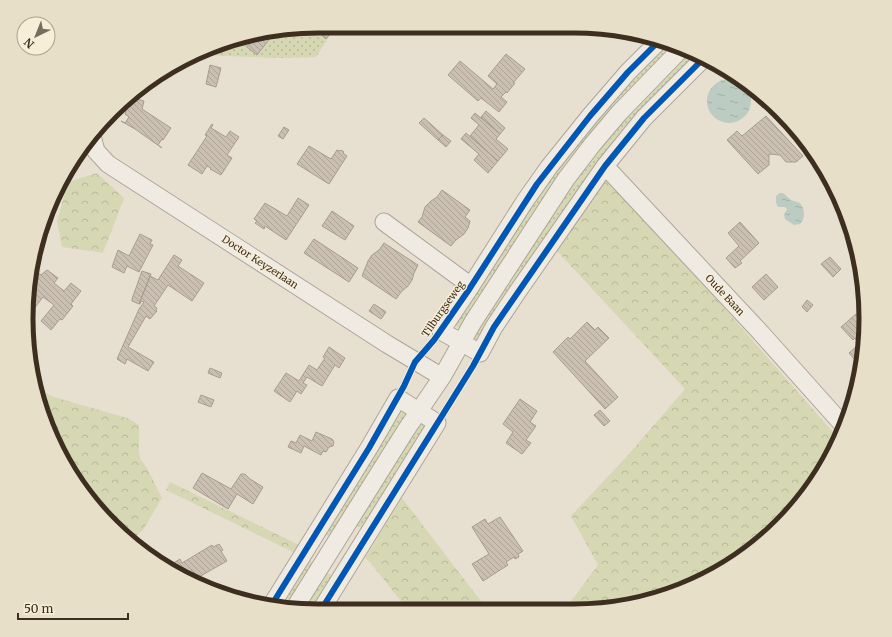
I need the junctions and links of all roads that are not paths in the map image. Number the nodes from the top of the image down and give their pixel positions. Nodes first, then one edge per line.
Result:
1 (655, 45) edge
2 (677, 53) edge
3 (700, 62) edge
4 (94, 143) edge
5 (605, 166) junction
6 (384, 222) dead end
7 (472, 286) junction
8 (461, 343) junction
9 (442, 377) junction
10 (418, 411) junction
11 (840, 421) edge
12 (274, 601) edge
13 (298, 603) edge
14 (324, 604) edge

1 - 7 street, Tilburgseweg
2 - 8 street
3 - 5 street
4 - 9 street, Doctor Keyzerlaan
5 - 8 street
5 - 11 street, Oude Baan
6 - 7 street
7 - 8 street, Tilburgseweg
8 - 9 street
9 - 10 street
10 - 12 street
10 - 13 street
10 - 14 street

